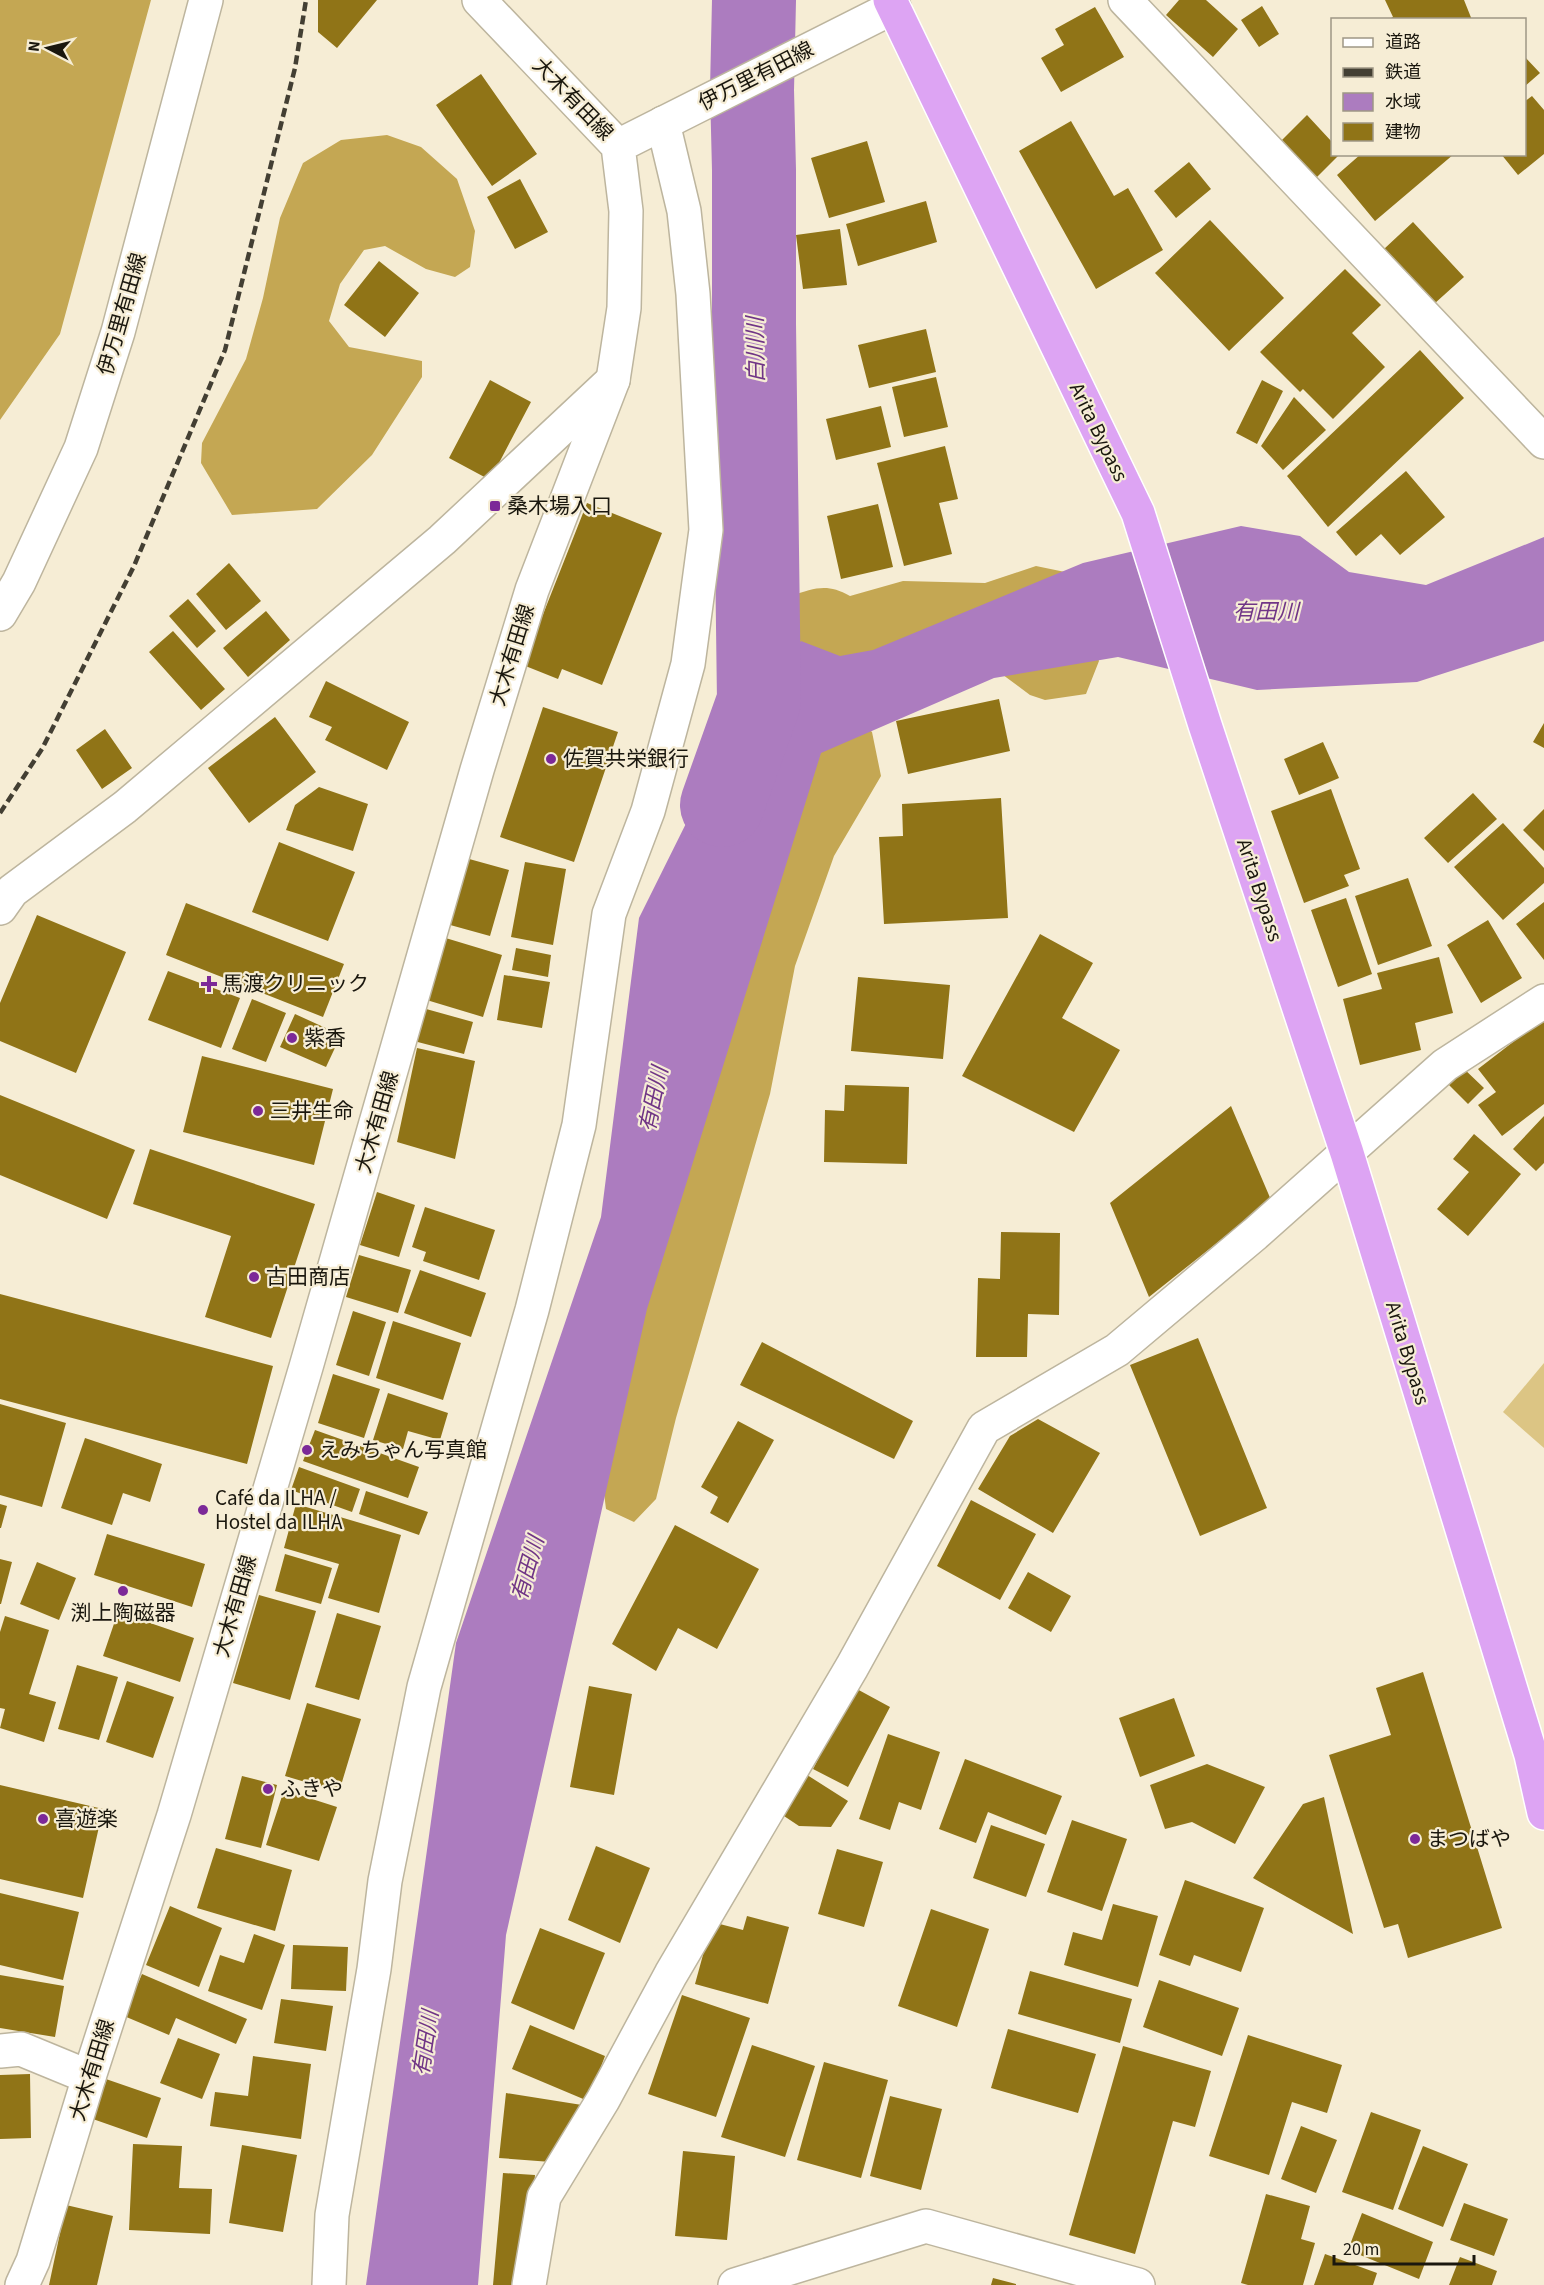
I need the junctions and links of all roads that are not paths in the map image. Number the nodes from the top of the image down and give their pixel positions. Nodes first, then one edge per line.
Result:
1 (206, 0) edge
2 (479, 0) edge
3 (1125, 0) edge
4 (892, 3) edge
5 (663, 123) junction
6 (618, 146) junction
7 (613, 380) junction
8 (1544, 442) edge
9 (0, 614) edge
10 (0, 908) edge
11 (1544, 1001) edge
12 (1347, 1154) junction
13 (1544, 1813) edge
14 (0, 2050) edge
15 (89, 2077) junction
16 (22, 2285) edge
17 (329, 2285) edge
18 (529, 2285) edge
19 (735, 2285) edge
20 (1138, 2285) edge

1 - 9 street, 伊万里有田線
2 - 6 street, 大木有田線
3 - 8 street
4 - 5 street, 伊万里有田線
4 - 12 highway, Arita Bypass
5 - 6 street, 伊万里有田線
5 - 17 street
6 - 7 street, 大木有田線
7 - 10 street
7 - 15 street, 大木有田線
11 - 12 street
12 - 13 highway, Arita Bypass
12 - 18 street
14 - 15 street
15 - 16 street, 大木有田線
19 - 20 street

